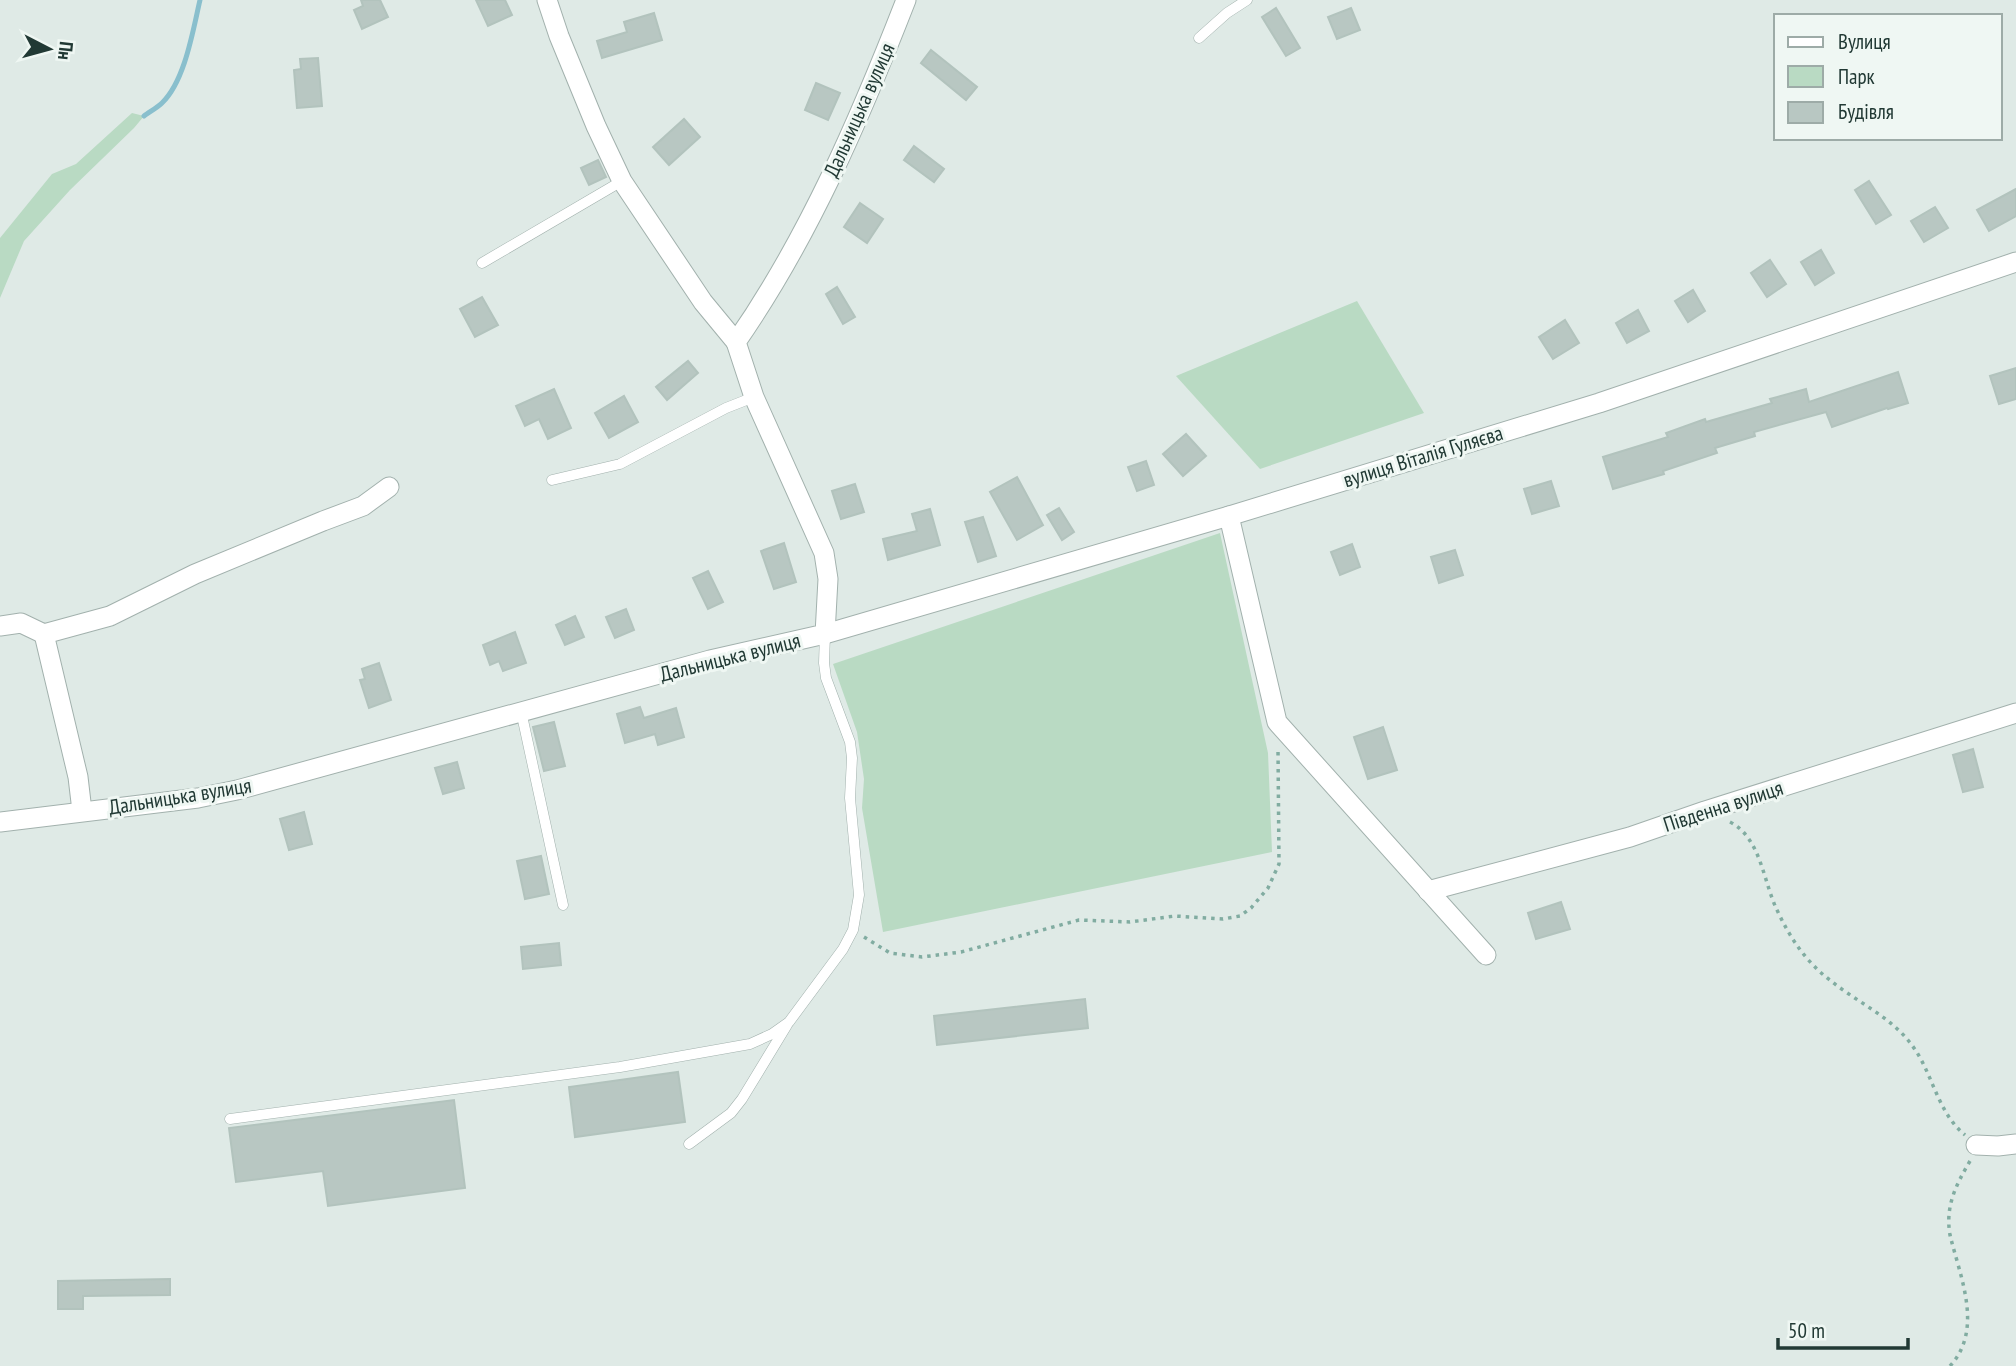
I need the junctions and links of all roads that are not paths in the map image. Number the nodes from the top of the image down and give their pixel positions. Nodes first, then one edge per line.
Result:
1 (547, 0) edge
2 (906, 0) edge
3 (1247, 0) edge
4 (1199, 38) dead end
5 (622, 181) junction
6 (2016, 262) edge
7 (482, 263) dead end
8 (736, 342) junction
9 (754, 397) junction
10 (552, 480) dead end
11 (389, 487) dead end
12 (1229, 516) junction
13 (0, 626) edge
14 (44, 634) junction
15 (825, 634) junction
16 (521, 711) junction
17 (2016, 713) edge
18 (82, 811) junction
19 (0, 822) edge
20 (1428, 891) junction
21 (563, 905) dead end
22 (1486, 955) dead end
23 (789, 1022) junction
24 (230, 1119) dead end
25 (689, 1144) dead end
26 (2016, 1144) edge
27 (1976, 1145) road end

1 - 5 street
2 - 8 street, Дальницька вулиця
3 - 4 lane
5 - 7 lane
5 - 8 street
6 - 12 street, вулиця Віталія Гуляєва
8 - 9 street, Дальницька вулиця
9 - 10 lane
9 - 15 street, Дальницька вулиця
11 - 14 street
12 - 15 street, вулиця Віталія Гуляєва
12 - 20 street
13 - 14 street
14 - 18 street
15 - 16 street, Дальницька вулиця
15 - 23 lane
16 - 18 street, Дальницька вулиця
16 - 21 lane
17 - 20 street, Південна вулиця
18 - 19 street, Дальницька вулиця
20 - 22 street
23 - 24 lane
23 - 25 lane
26 - 27 street

